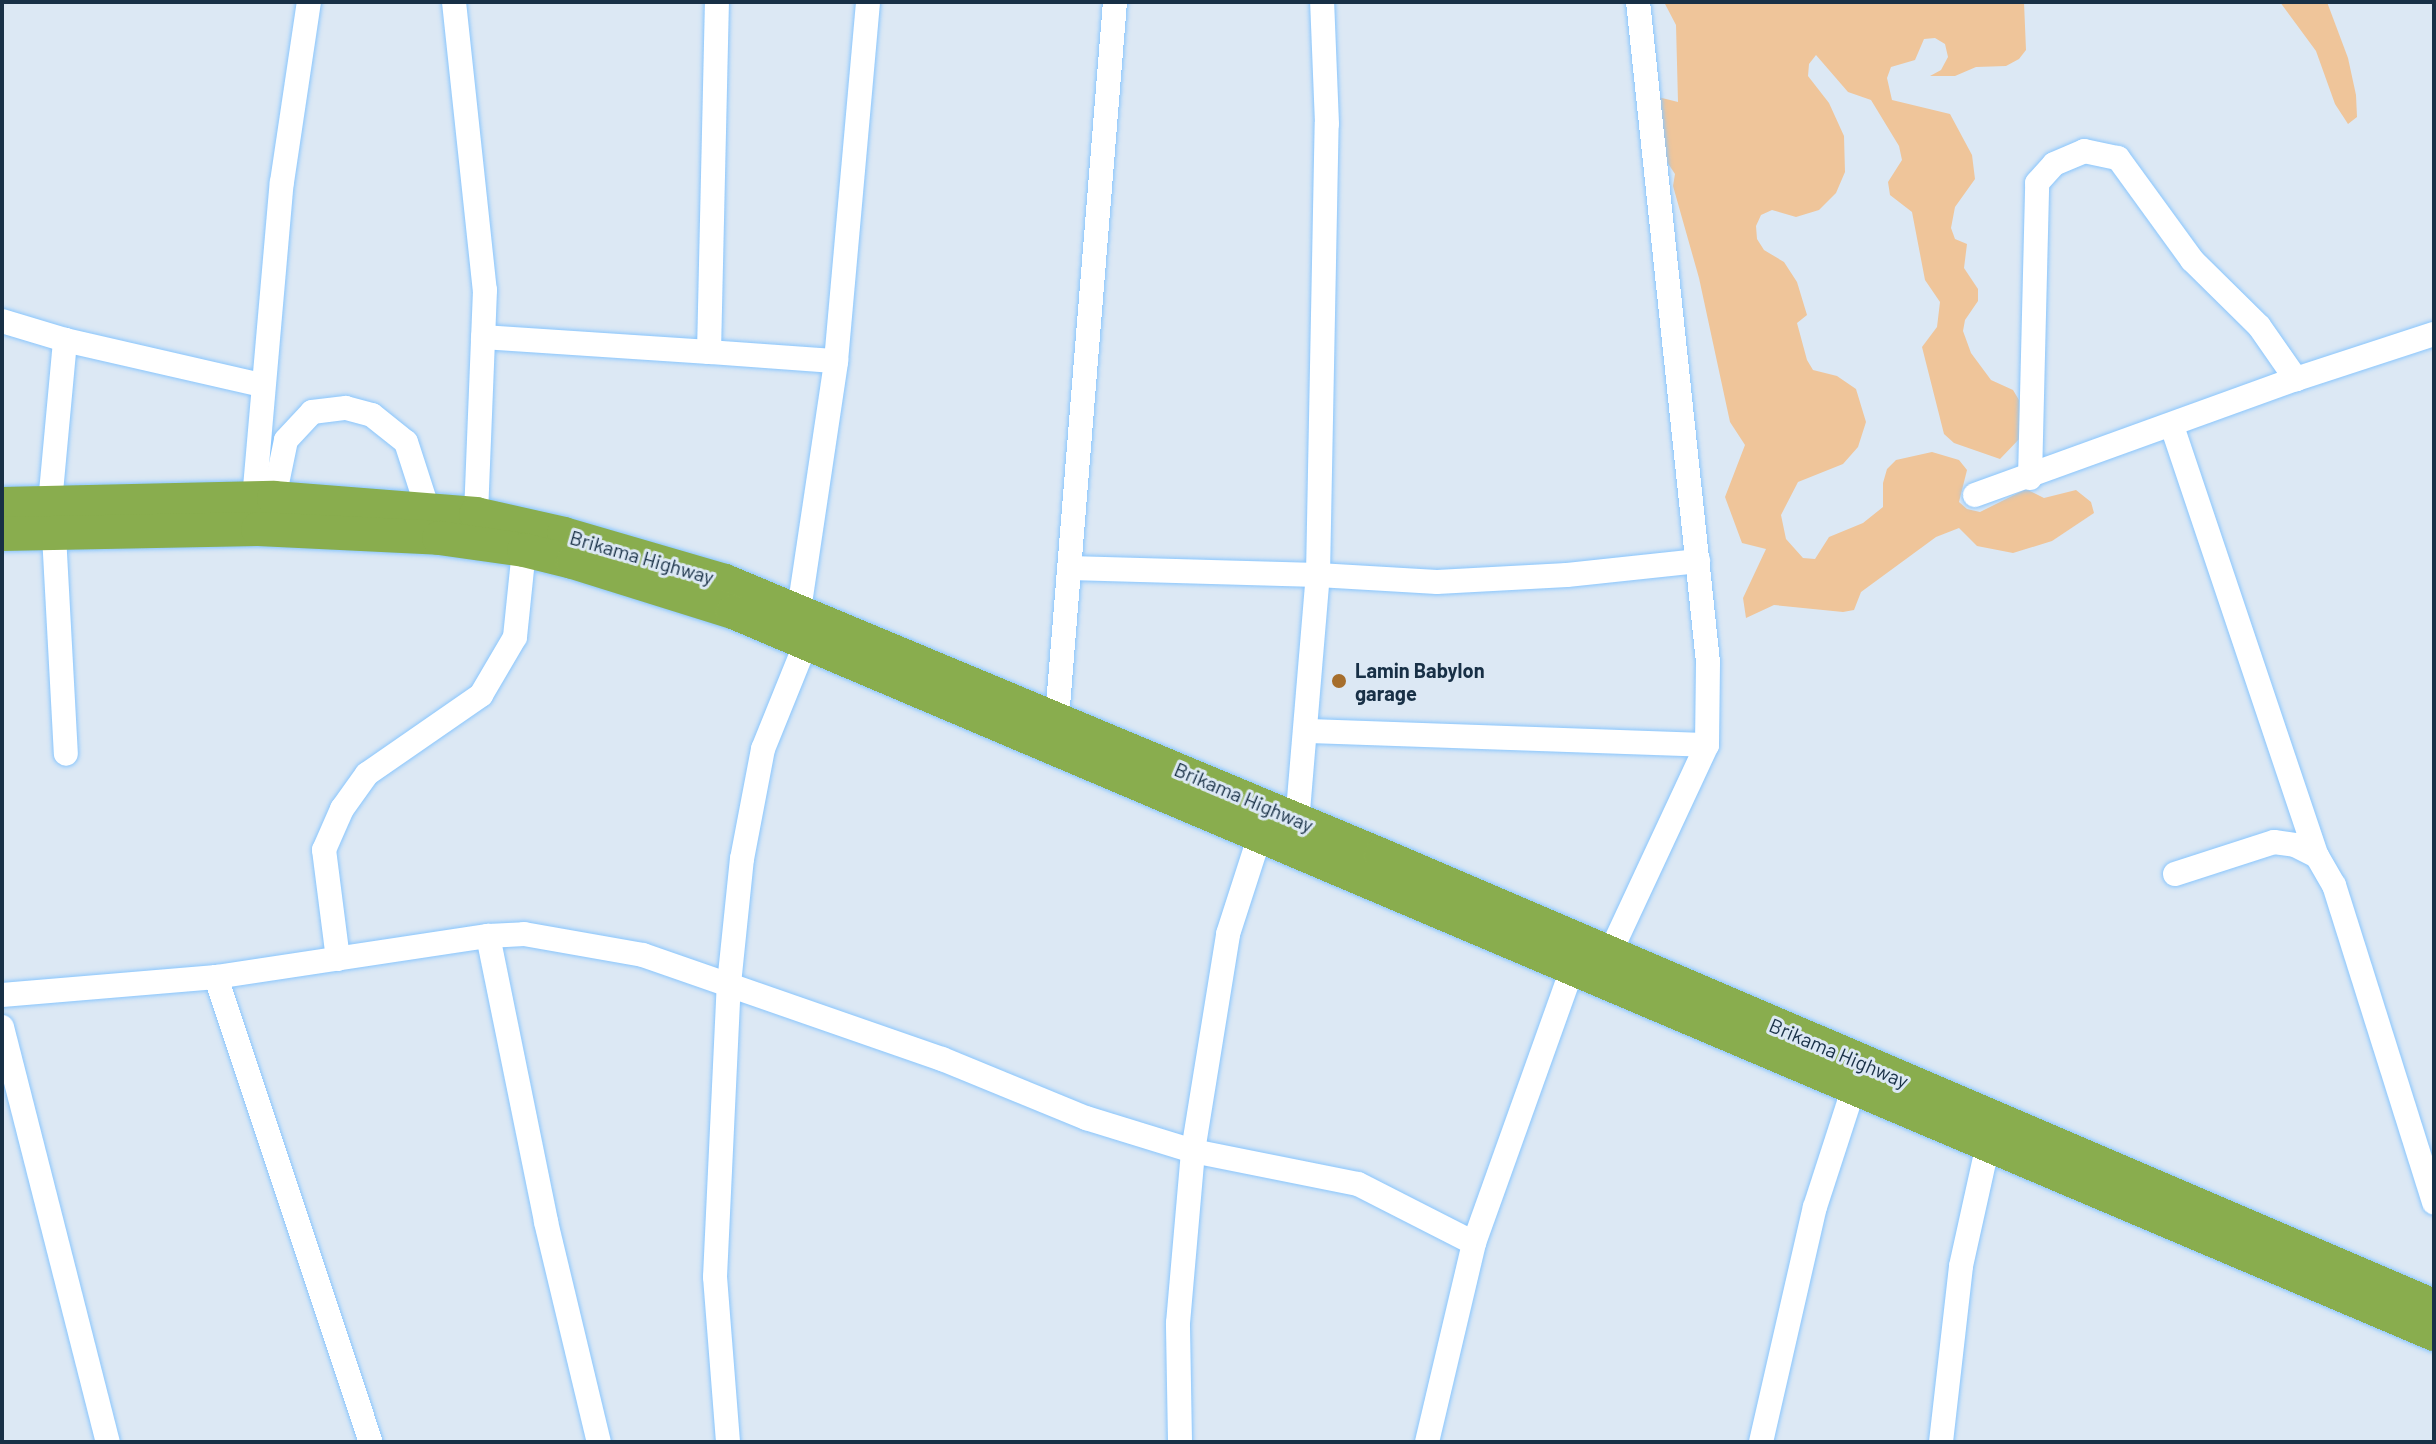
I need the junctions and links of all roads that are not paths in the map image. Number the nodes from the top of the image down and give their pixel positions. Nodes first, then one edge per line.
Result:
1 (309, 2) edge
2 (454, 2) edge
3 (717, 2) edge
4 (868, 2) edge
5 (1115, 2) edge
6 (1322, 2) edge
7 (1638, 2) edge
8 (2, 321) edge
9 (2434, 334) edge
10 (483, 337) junction
11 (65, 340) junction
12 (709, 352) junction
13 (836, 361) junction
14 (2296, 379) junction
15 (262, 385) junction
16 (2172, 426) junction
17 (2030, 478) junction
18 (1975, 495) dead end
19 (264, 499) junction
20 (2, 504) edge
21 (428, 510) junction
22 (476, 514) junction
23 (52, 519) junction
24 (2, 534) edge
25 (524, 550) junction
26 (1698, 561) junction
27 (1069, 568) junction
28 (1318, 575) junction
29 (799, 610) junction
30 (805, 645) junction
31 (1057, 718) junction
32 (1307, 731) junction
33 (1707, 745) junction
34 (66, 754) dead end
35 (1260, 835) junction
36 (1296, 835) junction
37 (2317, 856) junction
38 (1376, 868) junction
39 (2175, 874) dead end
40 (488, 936) junction
41 (1609, 955) junction
42 (338, 959) junction
43 (1573, 967) junction
44 (216, 977) junction
45 (729, 984) junction
46 (2, 995) edge
47 (2, 1027) edge
48 (1854, 1087) junction
49 (1988, 1144) junction
50 (1193, 1151) junction
51 (2434, 1203) edge
52 (1474, 1243) junction
53 (2434, 1306) edge
54 (2434, 1334) edge
55 (108, 1442) edge
56 (371, 1442) edge
57 (599, 1442) edge
58 (728, 1442) edge
59 (1180, 1442) edge
60 (1427, 1442) edge
61 (1761, 1442) edge
62 (1941, 1442) edge

1 - 15 street
2 - 10 street
3 - 12 street
4 - 13 street
5 - 27 street
6 - 28 street
7 - 26 street
8 - 11 street
9 - 14 street
10 - 12 street
10 - 22 street
11 - 15 street
11 - 23 street
12 - 13 street
13 - 29 street
14 - 16 street
14 - 17 street
15 - 19 street
16 - 17 street
16 - 37 street
17 - 18 street
19 - 21 highway, Brikama Highway
19 - 21 street
19 - 23 highway, Brikama Highway
20 - 23 highway, Brikama Highway
21 - 22 highway, Brikama Highway
22 - 29 highway, Brikama Highway
23 - 24 highway, Brikama Highway
23 - 25 highway, Brikama Highway
23 - 34 street
25 - 30 highway, Brikama Highway
25 - 42 street
26 - 28 street
26 - 33 street
27 - 28 street
27 - 31 street
28 - 32 street
29 - 31 highway, Brikama Highway
30 - 35 highway, Brikama Highway
30 - 45 street
31 - 36 highway, Brikama Highway
32 - 33 street
32 - 36 street
33 - 41 street
35 - 36 highway, Brikama Highway
35 - 50 street
36 - 38 highway, Brikama Highway
37 - 39 street
37 - 51 street
38 - 41 highway, Brikama Highway
38 - 43 highway, Brikama Highway
40 - 42 street
40 - 45 street
40 - 57 street
41 - 53 highway, Brikama Highway
42 - 44 street
43 - 48 highway, Brikama Highway
43 - 52 street
44 - 46 street
44 - 56 street
45 - 50 street
45 - 58 street
47 - 55 street
48 - 49 highway, Brikama Highway
48 - 61 street
49 - 54 highway, Brikama Highway
49 - 62 street
50 - 52 street
50 - 59 street
52 - 60 street

